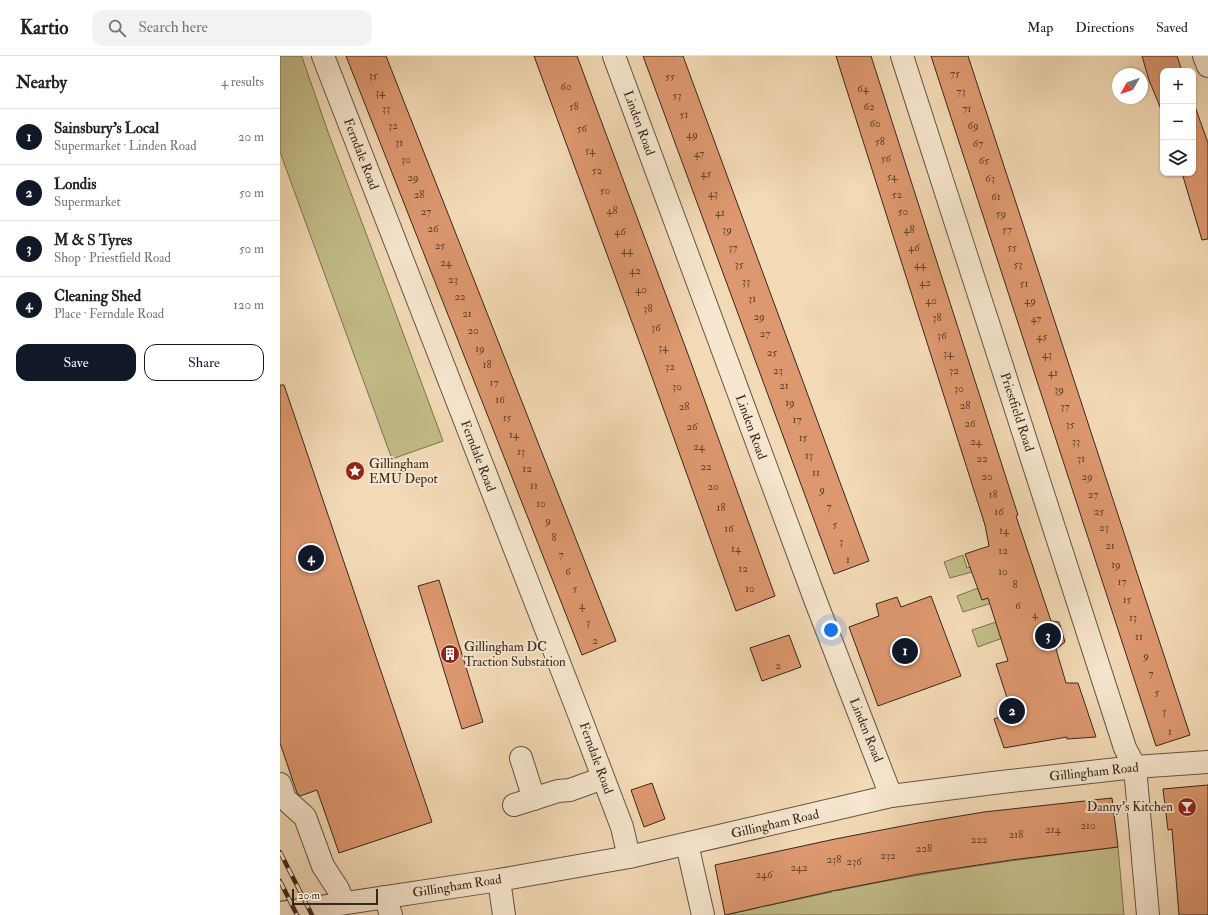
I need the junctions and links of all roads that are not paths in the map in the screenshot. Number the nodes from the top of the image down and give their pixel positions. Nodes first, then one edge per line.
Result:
1 (323, 56) edge
2 (614, 56) edge
3 (902, 56) edge
4 (1204, 56) edge
5 (1208, 66) edge
6 (521, 758) dead end
7 (1208, 762) edge
8 (1135, 767) junction
9 (603, 778) junction
10 (280, 784) edge
11 (891, 796) junction
12 (534, 799) junction
13 (514, 806) dead end
14 (687, 844) junction
15 (630, 857) junction
16 (499, 880) junction
17 (344, 903) junction
18 (388, 906) edge
19 (280, 913) edge
20 (504, 915) edge
21 (703, 915) edge
22 (1148, 915) edge

1 - 9 street, Ferndale Road
2 - 11 street, Linden Road
3 - 8 street, Priestfield Road
4 - 5 street
6 - 12 street
7 - 8 street, Gillingham Road
8 - 11 street, Gillingham Road
8 - 22 street
9 - 12 street
9 - 15 street, Ferndale Road
10 - 17 street
11 - 14 street, Gillingham Road
12 - 13 street
14 - 15 street, Gillingham Road
14 - 21 street
15 - 16 street, Gillingham Road
16 - 18 street, Gillingham Road
16 - 20 street
17 - 18 street, Gillingham Road
17 - 19 street, Gillingham Road

